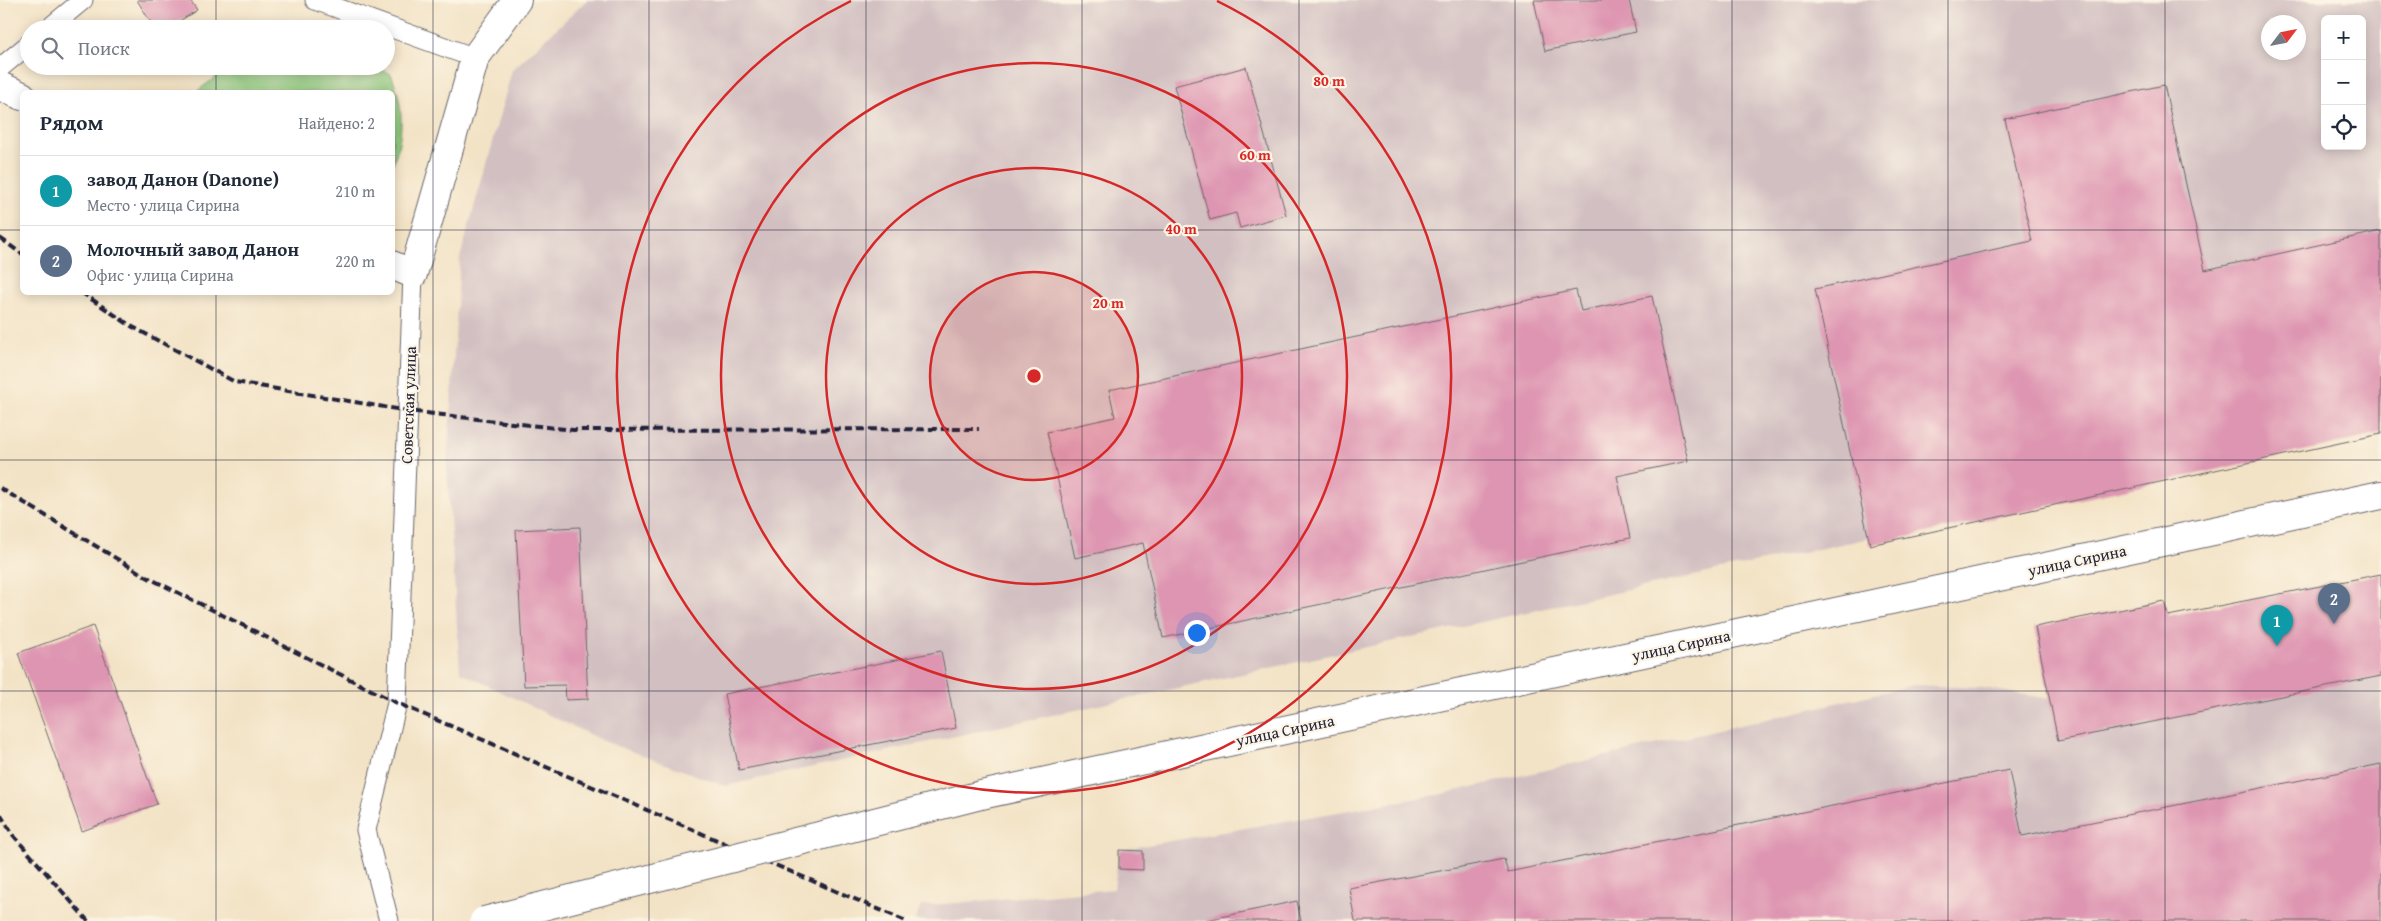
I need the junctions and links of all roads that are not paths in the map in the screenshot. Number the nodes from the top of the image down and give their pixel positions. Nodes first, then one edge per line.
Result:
1 (83, 0) edge
2 (315, 0) edge
3 (517, 0) edge
4 (59, 20) edge
5 (370, 20) edge
6 (395, 29) edge
7 (20, 51) edge
8 (475, 58) junction
9 (0, 68) edge
10 (0, 86) edge
11 (20, 95) edge
12 (403, 270) edge
13 (2381, 495) edge
14 (389, 921) edge
15 (484, 921) edge

1 - 4 lane
2 - 5 lane
3 - 8 street, Советская улица
6 - 8 lane
7 - 9 lane
8 - 12 street, Советская улица
10 - 11 street
12 - 14 lane, Советская улица
13 - 15 street, улица Сирина, bridge

